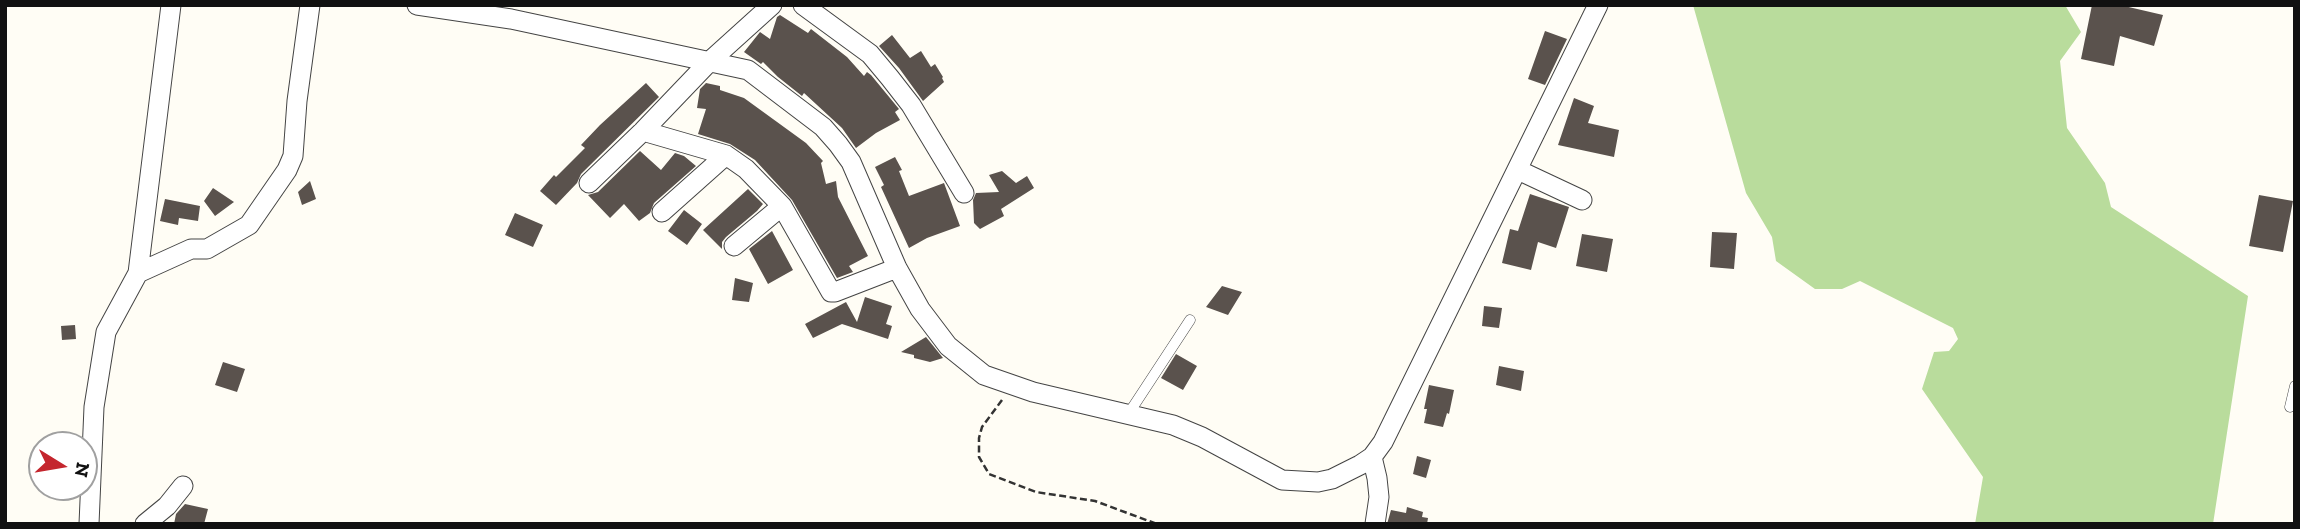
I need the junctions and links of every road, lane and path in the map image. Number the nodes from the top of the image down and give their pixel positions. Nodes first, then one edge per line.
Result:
1 (171, 5) edge
2 (310, 5) edge
3 (417, 5) edge
4 (772, 5) edge
5 (803, 5) edge
6 (1598, 5) edge
7 (710, 61) junction
8 (643, 131) junction
9 (726, 155) junction
10 (1518, 170) junction
11 (589, 183) dead end
12 (964, 193) dead end
13 (1582, 200) dead end
14 (782, 206) junction
15 (662, 212) dead end
16 (734, 246) dead end
17 (897, 268) junction
18 (138, 273) junction
19 (1190, 320) dead end
20 (1012, 386) junction
21 (2295, 386) edge
22 (2290, 407) dead end
23 (1129, 413) junction
24 (1372, 457) junction
25 (183, 486) dead end
26 (89, 524) edge
27 (145, 524) edge
28 (1157, 524) edge
29 (1375, 524) edge

1 - 18 street
2 - 18 street
3 - 7 street
4 - 7 street
5 - 12 street
6 - 10 street
7 - 8 street
7 - 17 street
8 - 9 street
8 - 11 street
9 - 14 street
9 - 15 street
10 - 13 street
10 - 24 street
14 - 16 street
14 - 17 street
17 - 20 street
18 - 26 street
19 - 23 lane
20 - 23 street
20 - 28 path
21 - 22 lane
23 - 24 street
24 - 29 street
25 - 27 street

